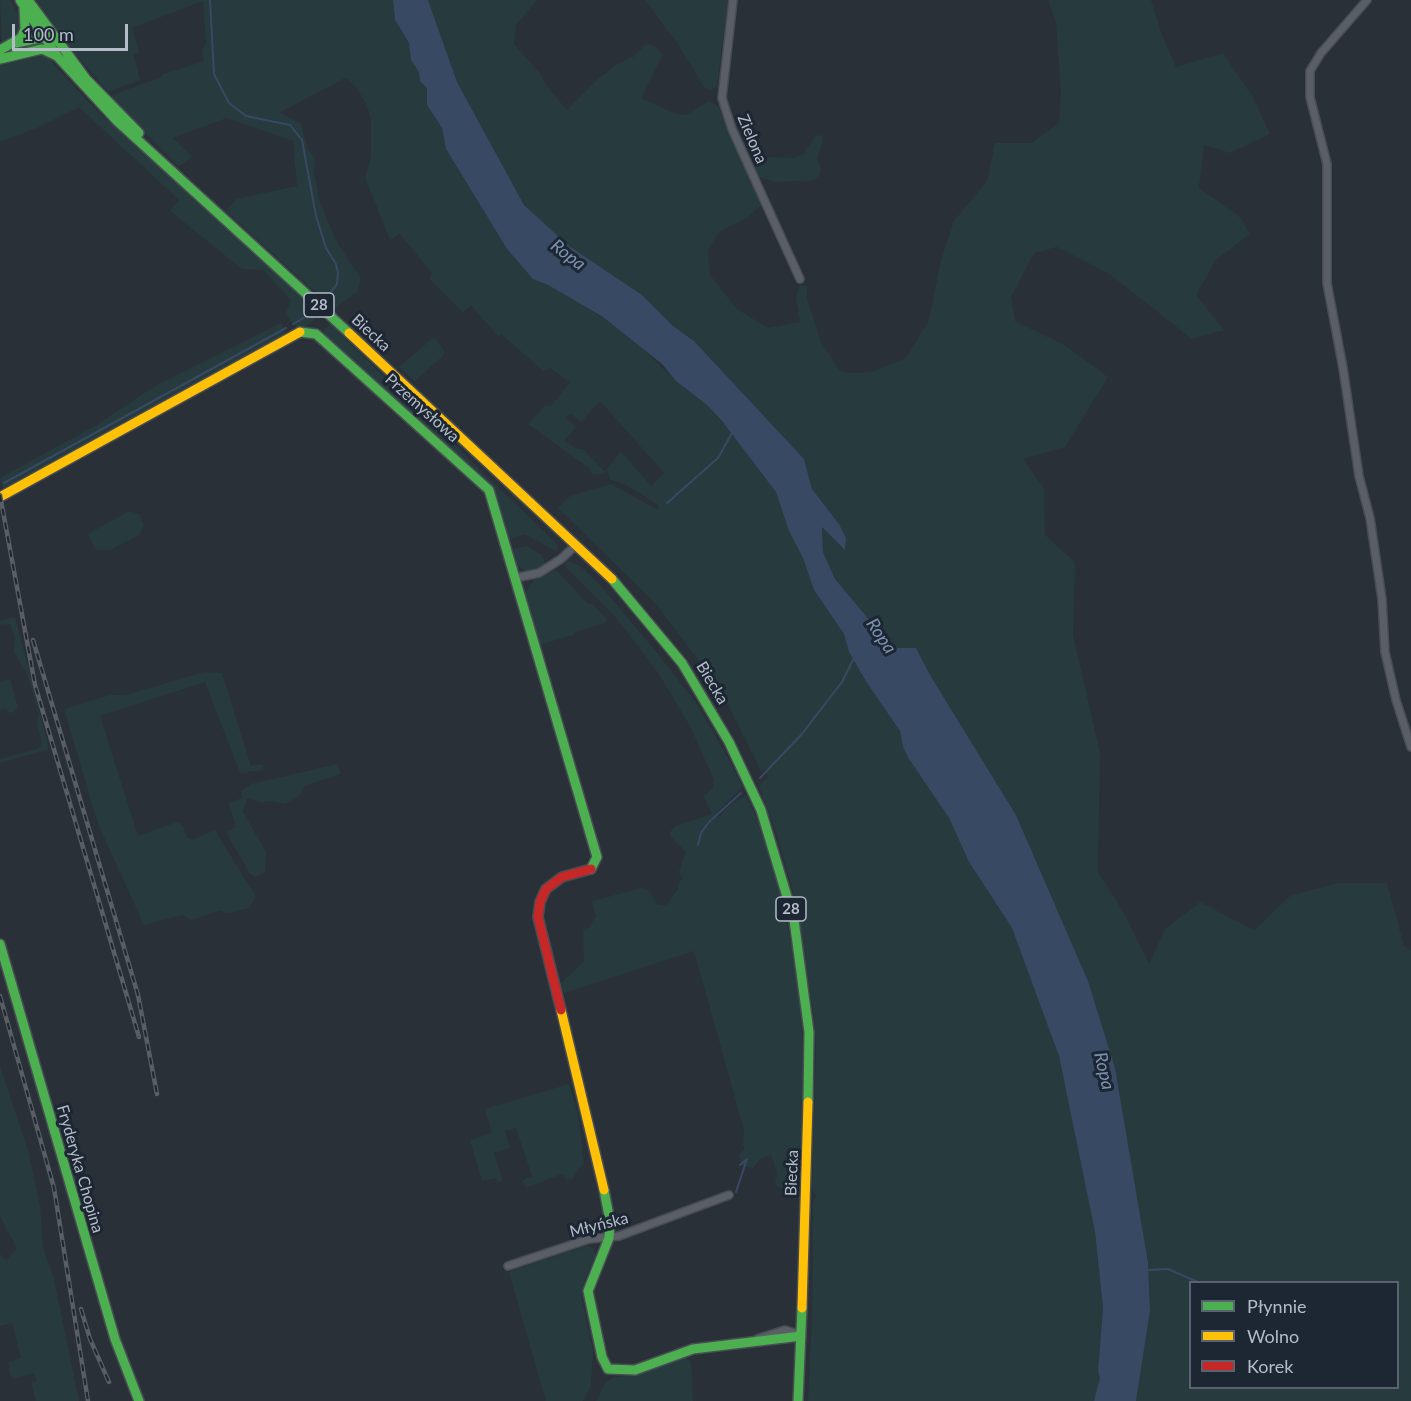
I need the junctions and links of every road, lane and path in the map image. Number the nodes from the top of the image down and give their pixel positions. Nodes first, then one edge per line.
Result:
1 (733, 0) edge
2 (1367, 0) edge
3 (24, 3) edge
4 (47, 36) junction
5 (13, 45) junction
6 (0, 50) edge
7 (33, 50) junction
8 (57, 56) junction
9 (0, 59) edge
10 (180, 177) junction
11 (800, 279) dead end
12 (0, 497) edge
13 (576, 545) junction
14 (515, 578) junction
15 (1411, 747) edge
16 (0, 944) edge
17 (729, 1195) dead end
18 (609, 1238) junction
19 (508, 1266) dead end
20 (801, 1336) junction
21 (138, 1401) edge
22 (798, 1401) edge

1 - 11 street, Zielona
2 - 15 street
3 - 4 street, Biecka / 28
3 - 4 street
3 - 5 street
4 - 5 street
4 - 7 street
4 - 8 street, Biecka / 28
4 - 10 street, Biecka / 28
5 - 6 street
7 - 8 street
7 - 9 street
8 - 10 street, Biecka / 28
10 - 13 street, Biecka / 28
12 - 14 street, Przemysłowa
13 - 14 street
13 - 20 street, Biecka / 28
14 - 18 street, Przemysłowa
16 - 21 street, Fryderyka Chopina
17 - 18 street, Młyńska
18 - 19 street, Młyńska
18 - 20 street
20 - 22 street, Biecka / 28

